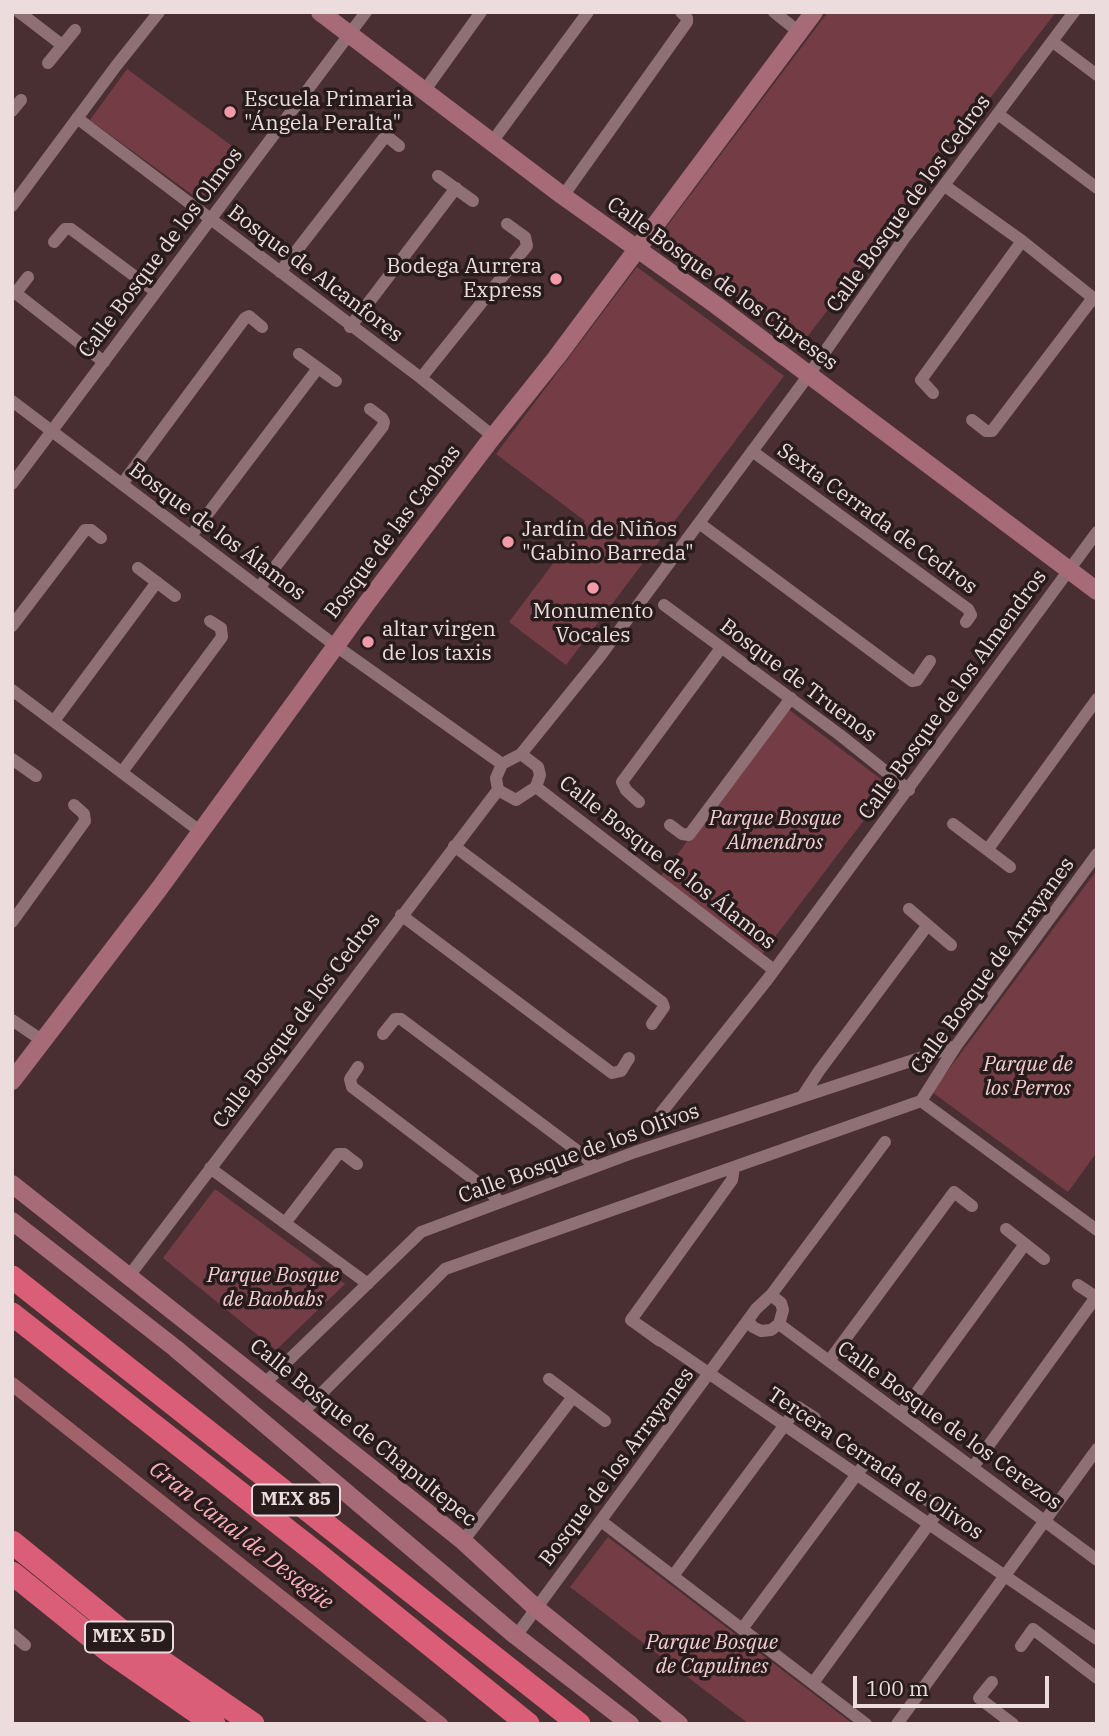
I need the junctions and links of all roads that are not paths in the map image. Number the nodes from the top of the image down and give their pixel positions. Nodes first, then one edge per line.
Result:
1 (19, 12) edge
2 (159, 12) edge
3 (320, 12) edge
4 (366, 12) edge
5 (481, 12) edge
6 (588, 12) edge
7 (681, 12) edge
8 (774, 12) edge
9 (814, 12) edge
10 (1074, 12) edge
11 (75, 30) dead end
12 (799, 32) junction
13 (349, 34) junction
14 (1053, 42) junction
15 (62, 46) junction
16 (48, 63) dead end
17 (1097, 75) edge
18 (425, 90) junction
19 (21, 100) dead end
20 (12, 111) edge
21 (998, 114) junction
22 (77, 118) junction
23 (492, 142) junction
24 (399, 146) dead end
25 (438, 176) dead end
26 (945, 186) junction
27 (456, 188) junction
28 (1097, 188) edge
29 (563, 196) junction
30 (473, 201) dead end
31 (12, 206) edge
32 (210, 219) junction
33 (507, 224) dead end
34 (1022, 241) junction
35 (54, 242) dead end
36 (637, 248) junction
37 (280, 272) junction
38 (28, 277) dead end
39 (156, 292) junction
40 (1095, 299) edge
41 (262, 327) dead end
42 (350, 327) junction
43 (299, 354) dead end
44 (104, 362) junction
45 (318, 368) junction
46 (808, 376) junction
47 (421, 378) junction
48 (336, 380) dead end
49 (933, 393) dead end
50 (12, 401) edge
51 (370, 409) dead end
52 (972, 420) dead end
53 (52, 431) junction
54 (494, 437) junction
55 (752, 451) junction
56 (12, 484) edge
57 (122, 484) junction
58 (699, 523) junction
59 (1097, 532) edge
60 (191, 536) junction
61 (102, 538) dead end
62 (138, 568) dead end
63 (1068, 570) junction
64 (157, 582) junction
65 (262, 584) junction
66 (1097, 591) edge
67 (175, 596) dead end
68 (664, 605) dead end
69 (210, 621) dead end
70 (966, 622) dead end
71 (12, 626) edge
72 (336, 646) junction
73 (721, 648) junction
74 (930, 661) dead end
75 (12, 690) edge
76 (791, 698) junction
77 (1097, 699) edge
78 (54, 721) junction
79 (521, 754) junction
80 (502, 764) junction
81 (15, 766) edge
82 (122, 772) junction
83 (36, 776) dead end
84 (536, 786) junction
85 (498, 790) junction
86 (909, 790) junction
87 (639, 802) dead end
88 (74, 805) dead end
89 (953, 824) dead end
90 (670, 825) dead end
91 (201, 832) junction
92 (454, 846) junction
93 (988, 849) junction
94 (1097, 854) edge
95 (1010, 867) dead end
96 (909, 909) dead end
97 (401, 915) junction
98 (12, 922) edge
99 (927, 926) junction
100 (951, 945) dead end
101 (774, 970) junction
102 (12, 1020) edge
103 (652, 1024) dead end
104 (383, 1034) dead end
105 (43, 1041) junction
106 (956, 1046) junction
107 (629, 1058) dead end
108 (358, 1067) dead end
109 (12, 1082) edge
110 (803, 1097) junction
111 (921, 1101) junction
112 (661, 1113) dead end
113 (885, 1142) dead end
114 (357, 1164) dead end
115 (595, 1167) junction
116 (734, 1167) junction
117 (210, 1168) junction
118 (12, 1184) edge
119 (500, 1202) junction
120 (972, 1206) dead end
121 (12, 1221) edge
122 (285, 1223) junction
123 (1006, 1229) dead end
124 (1097, 1230) edge
125 (1025, 1244) junction
126 (1044, 1259) dead end
127 (129, 1276) junction
128 (12, 1277) edge
129 (368, 1284) junction
130 (1078, 1285) dead end
131 (771, 1295) junction
132 (12, 1314) edge
133 (631, 1320) junction
134 (749, 1322) junction
135 (779, 1324) junction
136 (660, 1341) dead end
137 (829, 1361) junction
138 (549, 1379) dead end
139 (265, 1383) junction
140 (573, 1397) junction
141 (302, 1413) junction
142 (901, 1414) junction
143 (815, 1418) dead end
144 (605, 1421) dead end
145 (851, 1445) dead end
146 (1097, 1448) edge
147 (869, 1458) junction
148 (973, 1467) junction
149 (888, 1472) dead end
150 (923, 1497) dead end
151 (1045, 1520) junction
152 (601, 1521) junction
153 (12, 1542) edge
154 (463, 1542) junction
155 (1097, 1560) edge
156 (12, 1573) edge
157 (673, 1576) junction
158 (536, 1608) junction
159 (742, 1629) junction
160 (12, 1634) edge
161 (516, 1636) junction
162 (1097, 1639) edge
163 (25, 1645) dead end
164 (1021, 1646) dead end
165 (1097, 1678) edge
166 (992, 1682) dead end
167 (813, 1683) junction
168 (214, 1724) edge
169 (253, 1724) edge
170 (528, 1724) edge
171 (579, 1724) edge
172 (629, 1724) edge
173 (679, 1724) edge
174 (866, 1724) edge
175 (897, 1724) edge
176 (1013, 1724) edge

1 - 15 street
2 - 22 street
3 - 13 street, Calle Bosque de los Cipreses
4 - 13 street, Calle Bosque de los Olmos
5 - 18 street
6 - 23 street
7 - 29 street
8 - 12 street
9 - 12 street, Bosque de las Caobas
10 - 14 street, Calle Bosque de los Cedros
11 - 15 street
12 - 36 street, Bosque de las Caobas
13 - 18 street, Calle Bosque de los Cipreses
13 - 32 street, Calle Bosque de los Olmos
14 - 17 street
14 - 21 street, Calle Bosque de los Cedros
15 - 16 street
18 - 23 street, Calle Bosque de los Cipreses
19 - 20 street
21 - 26 street, Calle Bosque de los Cedros
21 - 28 street
22 - 31 street
22 - 32 street, Bosque de Alcanfores
23 - 29 street, Calle Bosque de los Cipreses
24 - 37 street
25 - 27 street
26 - 34 street
26 - 46 street, Calle Bosque de los Cedros
27 - 30 street
27 - 42 street
29 - 36 street, Calle Bosque de los Cipreses
32 - 37 street, Bosque de Alcanfores
32 - 39 street, Calle Bosque de los Olmos
33 - 47 street
34 - 40 street
34 - 49 street
35 - 39 street
36 - 46 street, Calle Bosque de los Cipreses
36 - 54 street, Bosque de las Caobas
37 - 42 street, Bosque de Alcanfores
38 - 44 street
39 - 44 street, Calle Bosque de los Olmos
40 - 52 street
41 - 57 street
42 - 47 street, Bosque de Alcanfores
43 - 45 street
44 - 53 street, Calle Bosque de los Olmos
45 - 48 street
45 - 60 street
46 - 55 street, Calle Bosque de los Cedros
46 - 63 street, Calle Bosque de los Cipreses
47 - 54 street, Bosque de Alcanfores
50 - 53 street, Bosque de los Álamos
51 - 65 street
53 - 56 street, Calle Bosque de los Olmos
53 - 57 street, Bosque de los Álamos
54 - 72 street, Bosque de las Caobas
55 - 58 street, Calle Bosque de los Cedros
55 - 70 street, Sexta Cerrada de Cedros
57 - 60 street, Bosque de los Álamos
58 - 74 street
58 - 79 street, Calle Bosque de los Cedros
59 - 63 street, Calle Bosque de los Almendros
60 - 65 street, Bosque de los Álamos
61 - 71 street
62 - 64 street
63 - 66 street, Calle Bosque de los Cipreses
63 - 86 street, Calle Bosque de los Almendros
64 - 67 street
64 - 78 street
65 - 72 street, Bosque de los Álamos
68 - 73 street, Bosque de Truenos
69 - 82 street
72 - 80 street, Bosque de los Álamos
72 - 91 street, Bosque de las Caobas
73 - 76 street, Bosque de Truenos
73 - 87 street
75 - 78 street
76 - 86 street, Bosque de Truenos
76 - 90 street
77 - 93 street
78 - 82 street
79 - 80 street
79 - 84 street
80 - 85 street
81 - 83 street
82 - 91 street
84 - 85 street
84 - 101 street, Calle Bosque de los Álamos
85 - 92 street, Calle Bosque de los Cedros
86 - 101 street, Calle Bosque de los Almendros
88 - 98 street
89 - 93 street
91 - 105 street, Bosque de las Caobas
92 - 97 street, Calle Bosque de los Cedros
92 - 103 street
93 - 95 street
94 - 106 street, Calle Bosque de Arrayanes
96 - 99 street
97 - 107 street
97 - 117 street, Calle Bosque de los Cedros
99 - 100 street
99 - 110 street
101 - 112 street, Calle Bosque de los Almendros
102 - 105 street
104 - 115 street
105 - 109 street, Bosque de las Caobas
106 - 110 street, Calle Bosque de los Olivos
106 - 111 street, Calle Bosque de Arrayanes
108 - 119 street
110 - 115 street, Calle Bosque de los Olivos
111 - 116 street
111 - 124 street
113 - 131 street
114 - 122 street
115 - 119 street, Calle Bosque de los Olivos
116 - 133 street
116 - 141 street
117 - 122 street
117 - 127 street, Calle Bosque de los Cedros
118 - 127 street, Calle Bosque de Chapultepec
119 - 129 street, Calle Bosque de los Olivos
120 - 137 street
121 - 161 street
122 - 129 street
123 - 125 street
125 - 126 street
125 - 142 street
127 - 139 street, Calle Bosque de Chapultepec
128 - 171 highway, MEX 85
129 - 139 street, Calle Bosque de los Olivos
130 - 148 street
131 - 134 street
131 - 135 street
132 - 170 highway, MEX 85
133 - 136 street
133 - 162 street, Tercera Cerrada de Olivos
134 - 135 street
134 - 152 street, Bosque de los Arrayanes
135 - 137 street, Calle Bosque de los Cerezos
137 - 142 street, Calle Bosque de los Cerezos
138 - 140 street
139 - 141 street, Calle Bosque de Chapultepec
140 - 144 street
140 - 154 street
141 - 154 street, Calle Bosque de Chapultepec
142 - 148 street, Calle Bosque de los Cerezos
143 - 157 street
145 - 147 street
146 - 151 street
147 - 149 street
147 - 159 street
148 - 151 street, Calle Bosque de los Cerezos
150 - 167 street
151 - 155 street, Calle Bosque de los Cerezos
151 - 175 street
152 - 157 street
152 - 158 street, Bosque de los Arrayanes
153 - 169 highway, MEX 5D
154 - 158 street, Calle Bosque de Chapultepec
156 - 168 highway, MEX 5D
157 - 159 street
158 - 161 street, Bosque de los Arrayanes
158 - 173 street, Calle Bosque de Chapultepec
159 - 167 street
160 - 163 street
161 - 172 street
164 - 165 street
166 - 176 street
167 - 174 street

